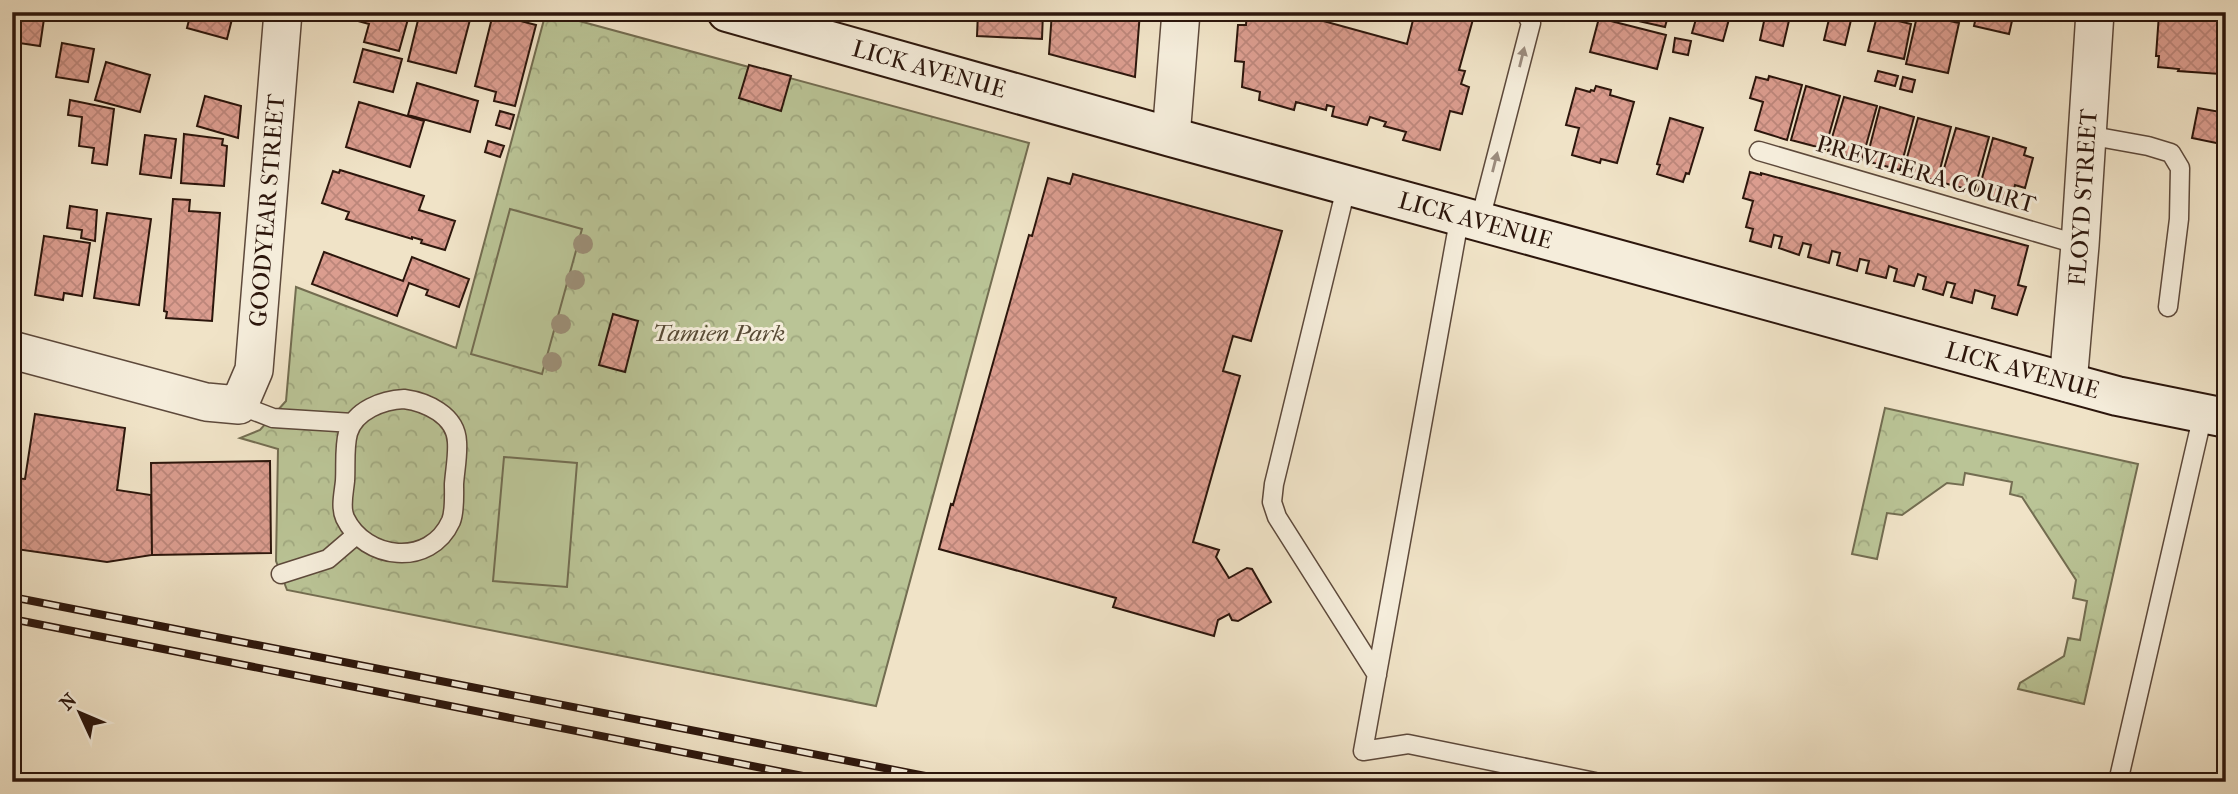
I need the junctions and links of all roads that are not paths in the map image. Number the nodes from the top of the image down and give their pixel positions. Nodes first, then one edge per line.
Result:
1 (284, 12) edge
2 (727, 12) edge
3 (1181, 12) edge
4 (1525, 12) edge
5 (2095, 12) edge
6 (2087, 135) junction
7 (1171, 137) junction
8 (1759, 151) dead end
9 (1348, 184) junction
10 (1470, 218) junction
11 (2080, 245) junction
12 (2168, 307) dead end
13 (12, 350) edge
14 (2067, 383) junction
15 (239, 405) junction
16 (2215, 416) edge
17 (354, 423) junction
18 (356, 535) junction
19 (281, 574) dead end
20 (1377, 675) junction
21 (1595, 782) edge
22 (2118, 782) edge

1 - 15 street, GOODYEAR STREET
2 - 7 street, LICK AVENUE
3 - 7 street
10 -> 4 lane
5 - 6 street, FLOYD STREET
6 - 11 street, FLOYD STREET
6 - 12 lane
7 - 9 street, LICK AVENUE
8 - 11 lane, PREVITERA COURT
9 - 10 street, LICK AVENUE
9 - 20 lane
10 - 14 street, LICK AVENUE
10 - 20 lane
11 - 14 street, FLOYD STREET
13 - 15 street
14 - 16 street, LICK AVENUE
15 - 17 lane
16 - 22 lane
17 - 18 lane
17 - 18 lane
18 - 19 lane
20 - 21 lane

